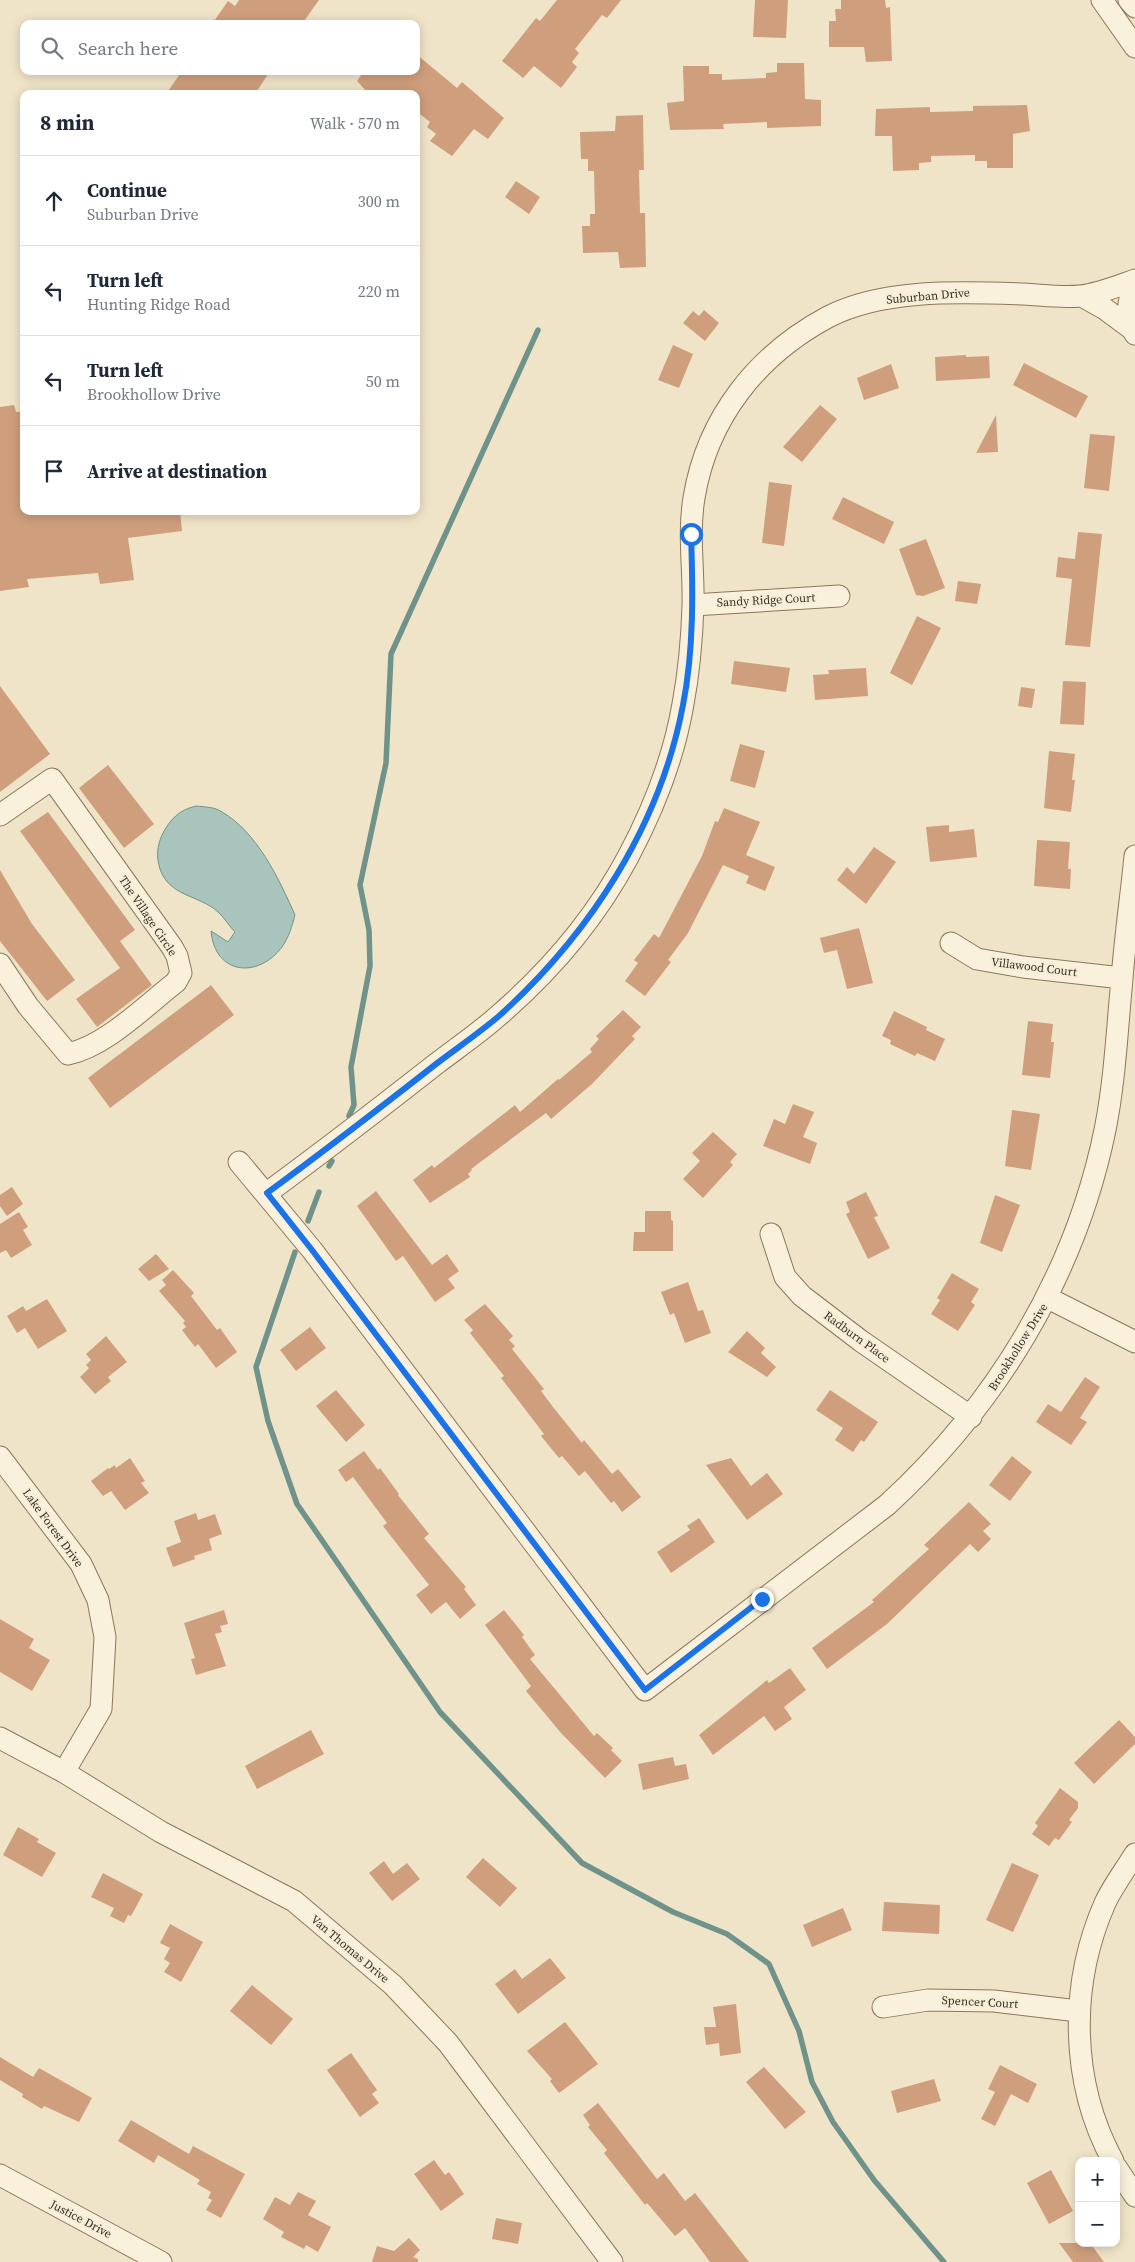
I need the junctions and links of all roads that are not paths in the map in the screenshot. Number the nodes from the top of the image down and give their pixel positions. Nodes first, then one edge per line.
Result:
1 (1102, 0) edge
2 (1129, 0) edge
3 (1135, 8) edge
4 (1135, 47) edge
5 (1135, 280) edge
6 (1135, 285) edge
7 (1082, 296) junction
8 (1132, 327) edge
9 (839, 596) dead end
10 (693, 605) junction
11 (0, 815) edge
12 (1135, 856) edge
13 (951, 942) dead end
14 (0, 964) edge
15 (1122, 978) junction
16 (239, 1162) dead end
17 (267, 1193) junction
18 (771, 1234) dead end
19 (1048, 1298) junction
20 (1135, 1342) edge
21 (971, 1417) junction
22 (0, 1457) edge
23 (0, 1738) edge
24 (64, 1772) junction
25 (1135, 1854) edge
26 (883, 2007) dead end
27 (1078, 2011) junction
28 (1111, 2157) edge
29 (1120, 2173) edge
30 (0, 2175) edge
31 (1135, 2196) edge
32 (161, 2262) edge
33 (612, 2262) edge

1 - 4 street
2 - 3 street
5 - 7 street, Suburban Drive
6 - 8 street, Suburban Drive
7 - 8 street, Suburban Drive
7 - 10 street, Suburban Drive
9 - 10 street, Sandy Ridge Court
10 - 17 street, Suburban Drive
11 - 14 street, The Village Circle
12 - 15 street, Brookhollow Drive
13 - 15 street, Villawood Court
15 - 19 street, Brookhollow Drive
16 - 17 street
17 - 21 street, Brookhollow Drive
18 - 21 street, Radburn Place
19 - 20 street
19 - 21 street, Brookhollow Drive
22 - 24 street, Lake Forest Drive
23 - 24 street, Van Thomas Drive
24 - 33 street, Van Thomas Drive
25 - 27 street
26 - 27 street, Spencer Court
27 - 28 street
29 - 31 street
30 - 32 street, Justice Drive

